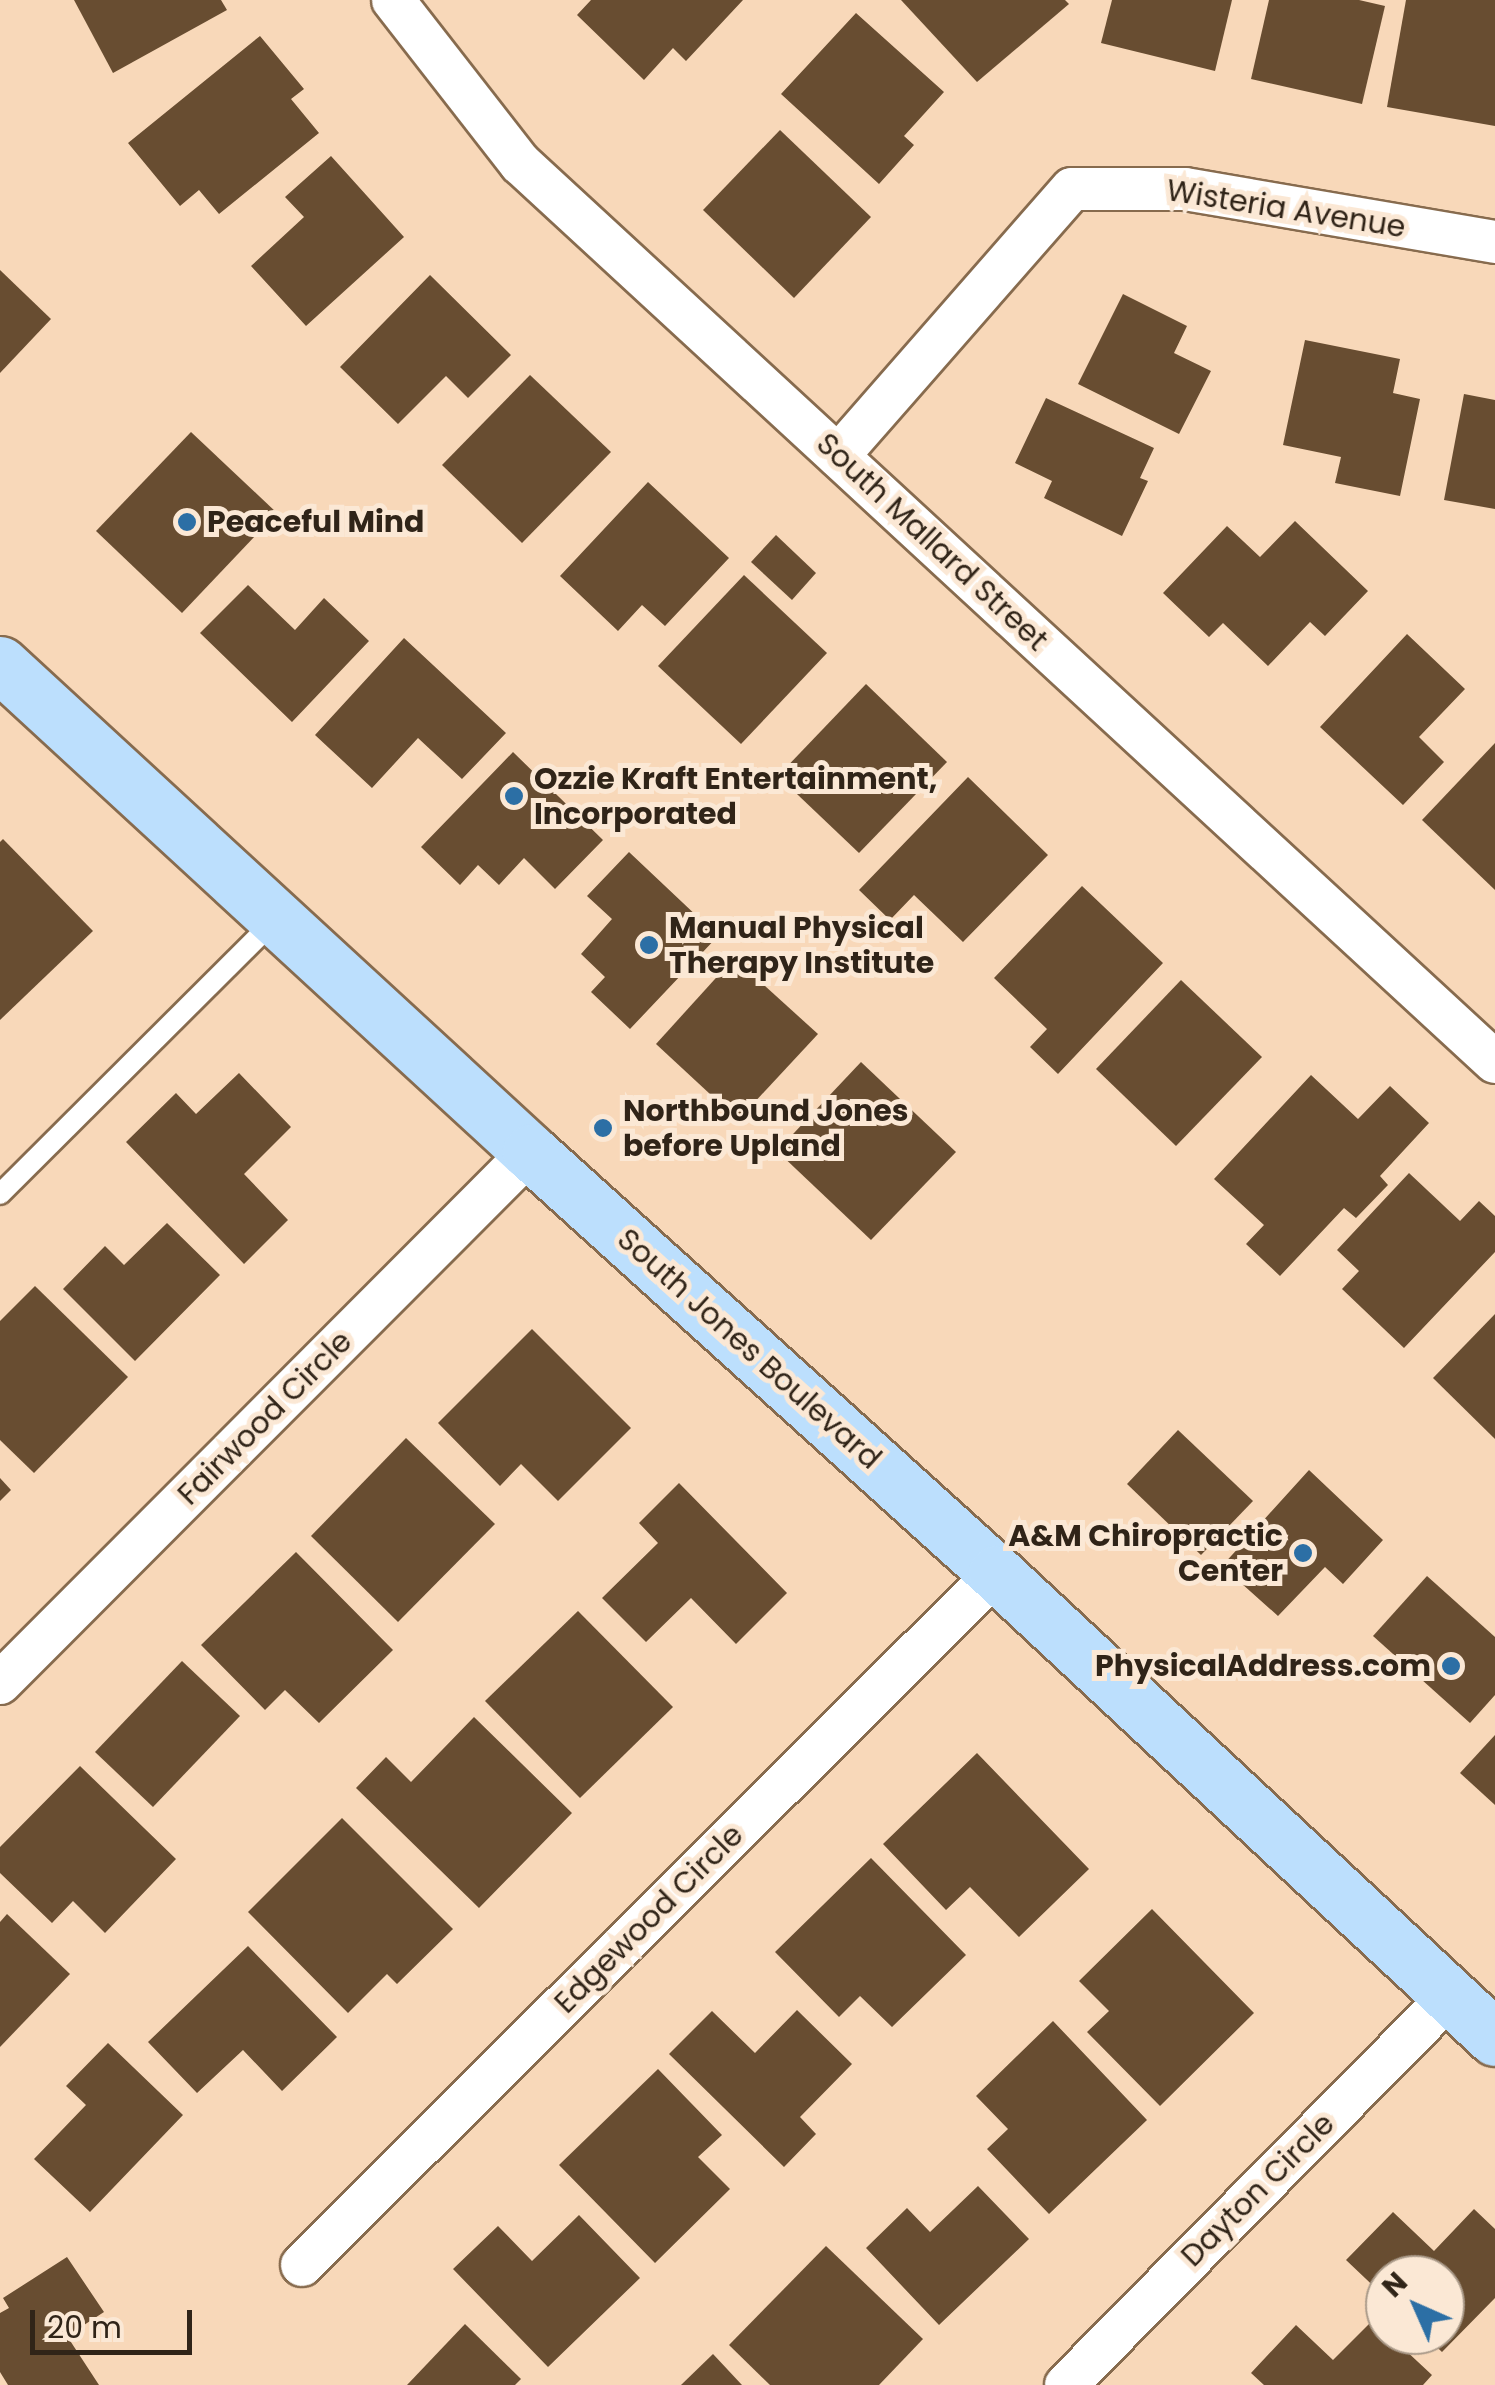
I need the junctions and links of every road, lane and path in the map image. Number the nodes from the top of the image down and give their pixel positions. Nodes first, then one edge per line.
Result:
1 (393, 0) edge
2 (1495, 242) edge
3 (838, 456) junction
4 (0, 664) edge
5 (276, 918) junction
6 (1495, 1062) edge
7 (530, 1152) junction
8 (0, 1194) edge
9 (996, 1573) junction
10 (0, 1683) edge
11 (1450, 1996) junction
12 (1495, 2038) edge
13 (302, 2265) dead end
14 (1066, 2385) edge

1 - 3 street, South Mallard Street
2 - 3 street, Wisteria Avenue
3 - 6 street, South Mallard Street
4 - 5 main road, South Jones Boulevard
5 - 7 main road, South Jones Boulevard
5 - 8 lane
7 - 9 main road, South Jones Boulevard
7 - 10 street, Fairwood Circle
9 - 11 main road, South Jones Boulevard
9 - 13 street, Edgewood Circle
11 - 12 main road, South Jones Boulevard
11 - 14 street, Dayton Circle

